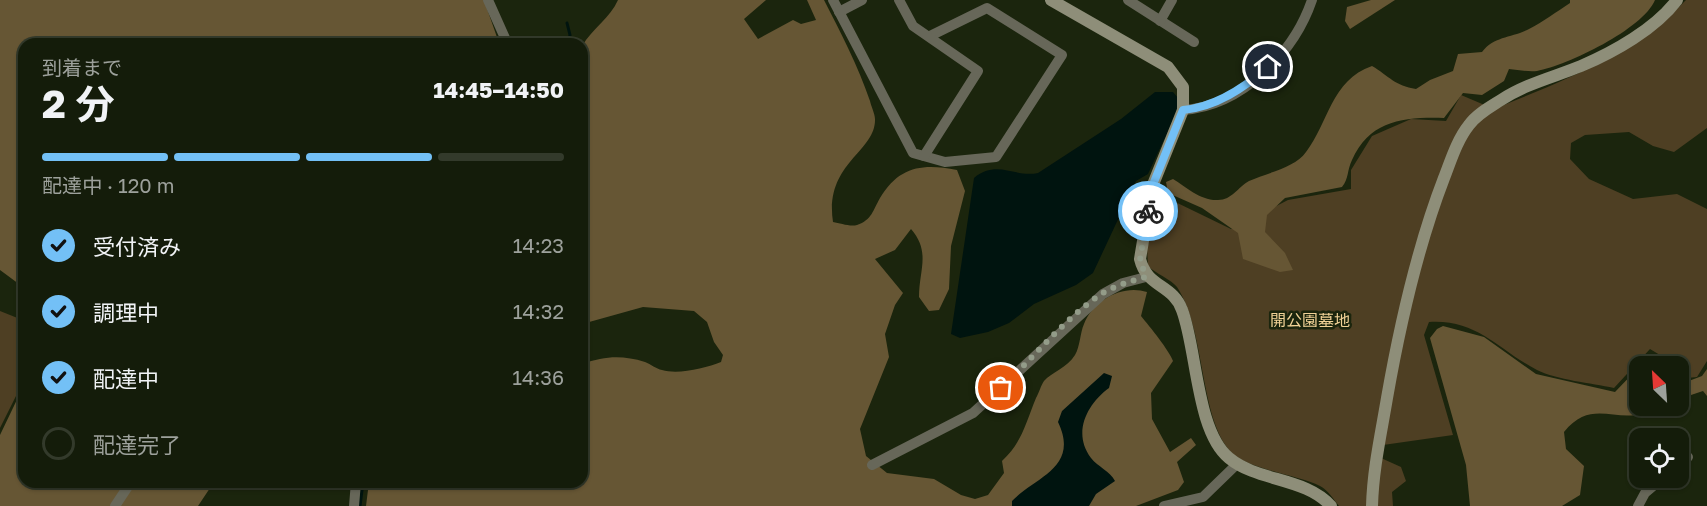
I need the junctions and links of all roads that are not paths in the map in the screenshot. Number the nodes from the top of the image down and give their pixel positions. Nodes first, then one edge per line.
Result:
1 (488, 0) edge
2 (833, 0) edge
3 (862, 0) edge
4 (899, 0) edge
5 (1051, 0) edge
6 (1128, 0) edge
7 (1172, 0) edge
8 (1312, 0) edge
9 (1677, 0) edge
10 (839, 12) junction
11 (1160, 21) junction
12 (930, 36) junction
13 (505, 38) edge
14 (1194, 42) dead end
15 (1183, 110) junction
16 (924, 156) junction
17 (1146, 277) junction
18 (1237, 464) junction
19 (872, 465) dead end
20 (127, 488) edge
21 (356, 488) edge
22 (1651, 488) edge
23 (115, 506) edge
24 (354, 506) edge
25 (1164, 506) edge
26 (1331, 506) edge
27 (1372, 506) edge
28 (1638, 506) edge

1 - 13 street
2 - 10 street
3 - 10 street
4 - 12 street
5 - 15 street
6 - 11 street
7 - 11 street
8 - 15 street
9 - 27 street
10 - 16 street
11 - 14 street
12 - 16 street
12 - 16 street
15 - 17 street
17 - 18 street
17 - 19 street
18 - 25 street
18 - 26 street
20 - 23 street
21 - 24 street
22 - 28 street

